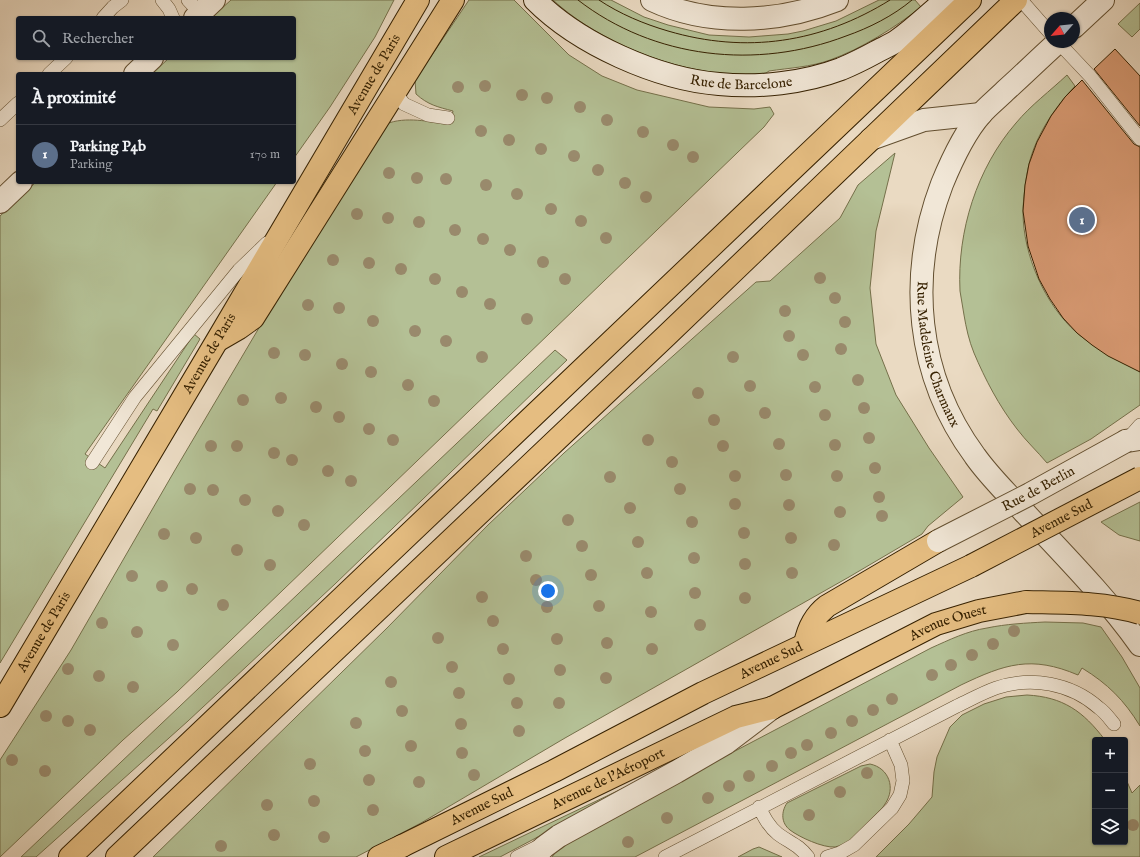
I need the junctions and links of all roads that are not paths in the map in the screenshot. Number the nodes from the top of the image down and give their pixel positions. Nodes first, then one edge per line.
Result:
1 (122, 0) edge
2 (162, 0) edge
3 (418, 0) edge
4 (453, 0) edge
5 (535, 0) edge
6 (652, 0) edge
7 (837, 0) edge
8 (946, 0) edge
9 (970, 0) edge
10 (1016, 0) edge
11 (1021, 0) edge
12 (1104, 0) edge
13 (104, 16) edge
14 (172, 16) edge
15 (1080, 22) edge
16 (1044, 26) edge
17 (1052, 48) edge
18 (1064, 48) edge
19 (64, 60) edge
20 (150, 60) edge
21 (51, 72) edge
22 (137, 72) edge
23 (395, 92) junction
24 (16, 105) edge
25 (981, 114) junction
26 (448, 118) dead end
27 (0, 120) edge
28 (871, 139) junction
29 (1140, 139) edge
30 (19, 184) edge
31 (0, 202) edge
32 (283, 228) junction
33 (218, 339) junction
34 (1140, 425) edge
35 (1133, 440) edge
36 (92, 463) dead end
37 (1140, 478) edge
38 (938, 541) joint
39 (1140, 613) edge
40 (805, 644) junction
41 (1140, 645) edge
42 (0, 706) edge
43 (772, 708) junction
44 (1114, 724) dead end
45 (890, 740) junction
46 (759, 808) junction
47 (559, 836) junction
48 (70, 857) edge
49 (117, 857) edge
50 (379, 857) edge
51 (446, 857) edge
52 (517, 857) edge
53 (534, 857) edge
54 (665, 857) edge
55 (808, 857) edge
56 (827, 857) edge

1 - 13 lane
2 - 14 lane
3 - 32 main road, Avenue de Paris
4 - 23 main road
5 - 8 street, Rue de Barcelone
6 - 7 street
9 - 48 main road
10 - 28 main road
11 - 16 lane
12 - 15 street
17 - 25 street, Rue Madeleine Charmaux
18 - 29 lane
19 - 21 lane
20 - 22 street
23 - 26 lane
23 - 33 main road
24 - 27 lane
25 - 28 street
25 - 41 street, Rue Madeleine Charmaux
28 - 49 main road
30 - 31 street
32 - 33 main road, Avenue de Paris
32 - 36 lane
33 - 42 main road, Avenue de Paris
34 - 35 lane
35 - 38 street, Rue de Berlin, bridge
37 - 40 main road, Avenue Sud, bridge
38 - 40 main road
39 - 43 main road, Avenue Ouest, bridge
40 - 50 main road, Avenue Sud
43 - 47 street
43 - 51 main road, Avenue de l'Aéroport
44 - 45 lane
45 - 46 lane
45 - 56 lane
46 - 54 lane
46 - 55 lane
47 - 52 lane
47 - 53 street

